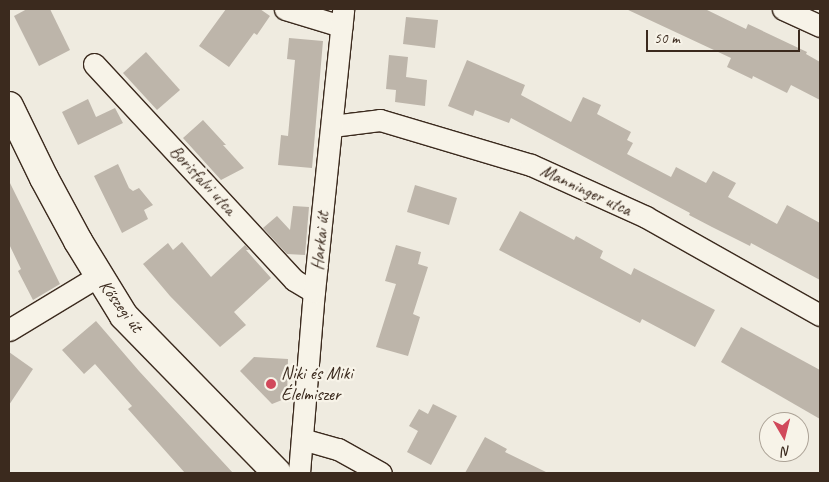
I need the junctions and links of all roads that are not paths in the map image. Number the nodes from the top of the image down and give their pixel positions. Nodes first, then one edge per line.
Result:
1 (285, 9) edge
2 (783, 9) edge
3 (342, 17) edge
4 (820, 26) edge
5 (94, 64) dead end
6 (9, 106) edge
7 (332, 126) junction
8 (98, 276) junction
9 (314, 292) junction
10 (820, 316) edge
11 (9, 330) edge
12 (302, 438) junction
13 (277, 473) edge
14 (299, 473) edge
15 (381, 473) edge

1 - 3 street
2 - 4 street
3 - 7 street, Harkai út
5 - 9 street, Borisfalvi utca
6 - 8 main road, Kőszegi út
7 - 9 street, Harkai út
7 - 10 street, Manninger utca
8 - 11 street
8 - 13 main road, Kőszegi út
9 - 12 street, Harkai út
12 - 14 street, Harkai út
12 - 15 street

